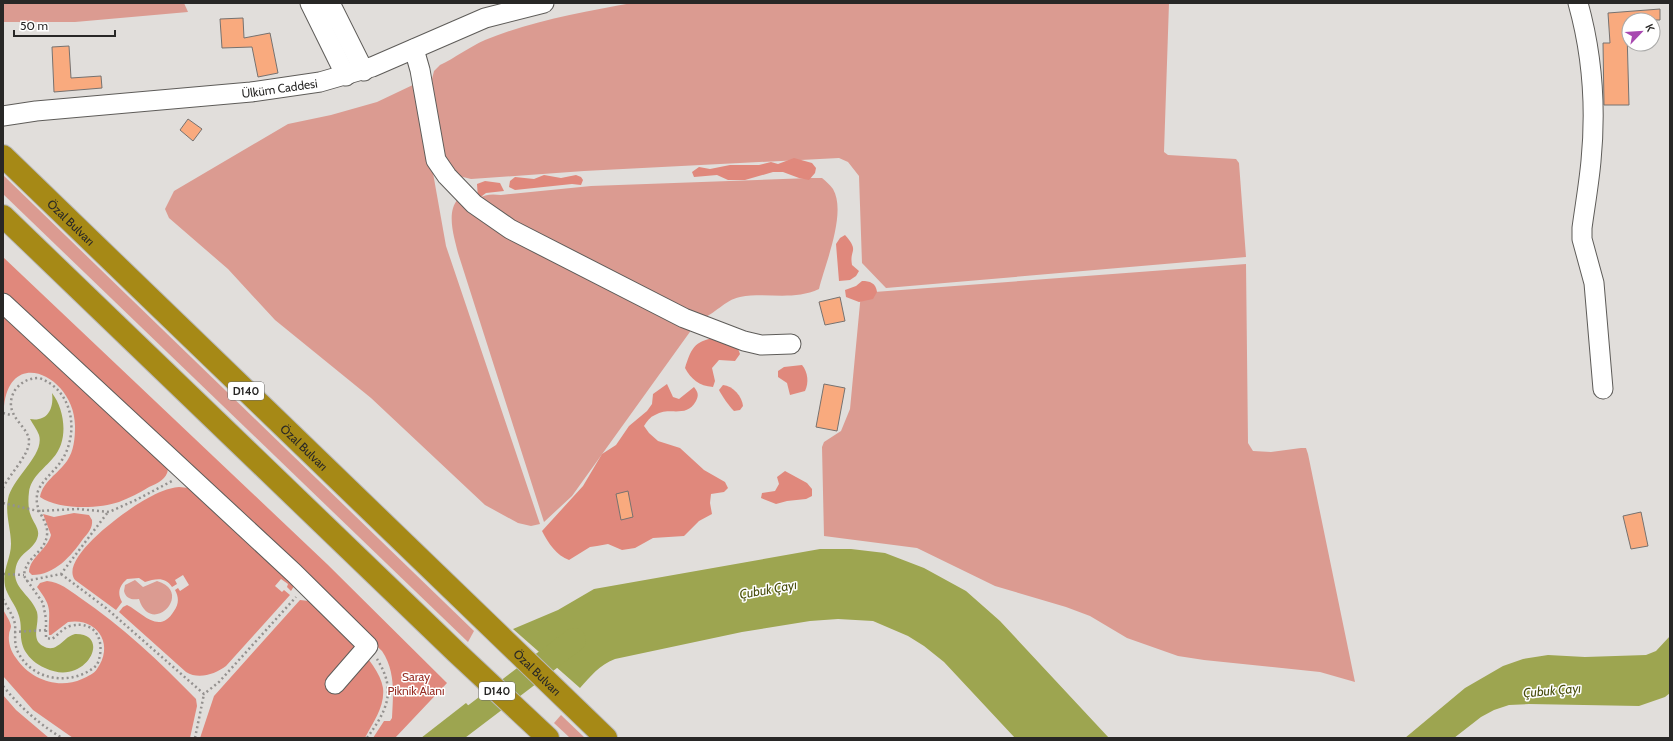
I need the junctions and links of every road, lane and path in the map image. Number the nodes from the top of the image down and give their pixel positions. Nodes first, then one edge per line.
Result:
1 (310, 3) edge
2 (330, 3) edge
3 (544, 3) edge
4 (1578, 3) edge
5 (483, 10) edge
6 (414, 49) junction
7 (355, 73) junction
8 (3, 104) edge
9 (12, 114) edge
10 (3, 156) edge
11 (3, 216) edge
12 (3, 303) edge
13 (791, 344) dead end
14 (1603, 388) dead end
15 (3, 413) edge
16 (12, 415) junction
17 (184, 472) junction
18 (3, 488) edge
19 (3, 502) edge
20 (38, 511) junction
21 (109, 512) junction
22 (3, 574) edge
23 (61, 574) junction
24 (24, 575) junction
25 (26, 581) junction
26 (305, 584) junction
27 (3, 599) edge
28 (46, 630) junction
29 (14, 632) junction
30 (368, 646) junction
31 (335, 684) dead end
32 (3, 686) edge
33 (204, 694) junction
34 (543, 734) edge
35 (62, 738) edge
36 (195, 738) edge
37 (367, 738) edge
38 (606, 738) edge

1 - 7 street
2 - 7 street
3 - 5 street, Ülküm Caddesi
4 - 14 street
5 - 6 street, Ülküm Caddesi
6 - 7 street, Ülküm Caddesi
6 - 13 street
7 - 9 street, Ülküm Caddesi
8 - 9 street
10 - 38 highway, Özal Bulvarı / D140
11 - 34 highway, D140
12 - 17 street
15 - 16 path
16 - 18 path
16 - 20 path
17 - 21 path
17 - 26 street
19 - 20 path
20 - 21 path
20 - 24 path
21 - 23 path
22 - 24 path
23 - 25 path
23 - 33 path
24 - 25 path
25 - 28 path
26 - 30 street
26 - 33 path
27 - 29 path
28 - 29 path
28 - 29 path
30 - 31 street
30 - 37 path
32 - 35 path
33 - 36 path

